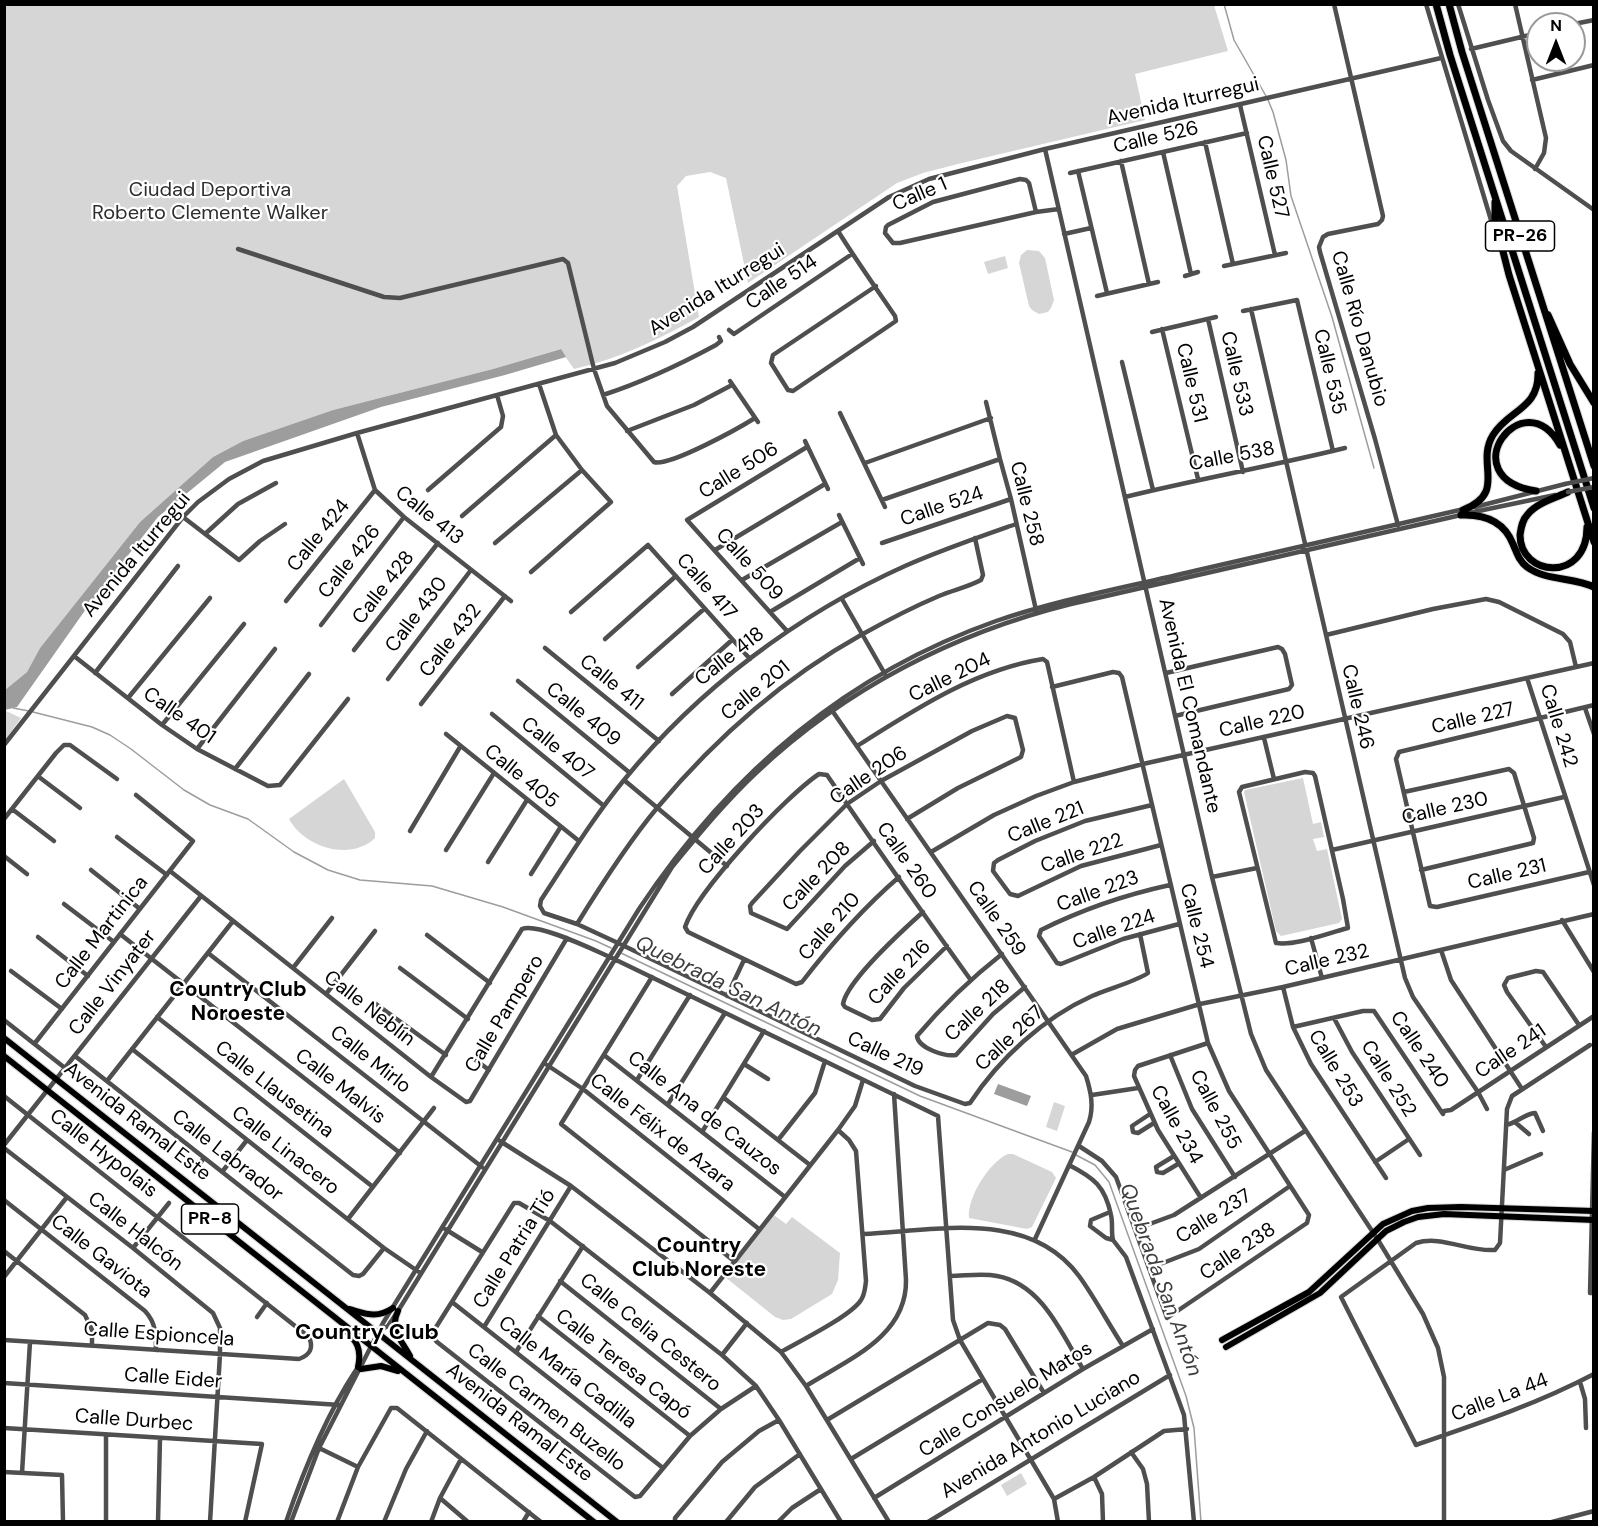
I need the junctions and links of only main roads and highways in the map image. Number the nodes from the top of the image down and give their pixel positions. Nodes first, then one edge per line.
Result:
1 (1436, 4) edge
2 (1449, 4) edge
3 (1495, 195) junction
4 (1539, 296) junction
5 (1538, 365) junction
6 (1593, 403) edge
7 (1569, 464) junction
8 (1593, 466) edge
9 (1567, 488) road end
10 (1536, 491) road end
11 (1593, 508) edge
12 (1587, 522) junction
13 (1593, 542) edge
14 (1593, 586) edge
15 (4, 1038) edge
16 (4, 1056) edge
17 (1592, 1209) edge
18 (1592, 1220) edge
19 (347, 1308) junction
20 (335, 1317) junction
21 (1222, 1340) road end
22 (1226, 1347) road end
23 (411, 1359) junction
24 (406, 1374) junction
25 (594, 1521) edge
26 (617, 1521) edge

1 - 3 highway, PR-26
2 - 4 highway, PR-26
3 - 5 highway
3 - 11 highway, PR-26
4 - 6 highway
4 - 8 highway, PR-26
5 - 7 highway
5 - 14 highway
7 - 10 highway
7 - 12 highway
9 - 12 highway
12 - 13 highway
15 - 19 main road, Avenida Ramal Este / PR-8
16 - 20 main road, Avenida Ramal Este / PR-8
17 - 21 main road
18 - 22 main road
19 - 23 main road, Avenida Ramal Este / PR-8
19 - 23 main road
20 - 24 main road, Avenida Ramal Este / PR-8
20 - 24 main road
23 - 26 main road, Avenida Ramal Este / PR-8
24 - 25 main road, Avenida Ramal Este / PR-8

